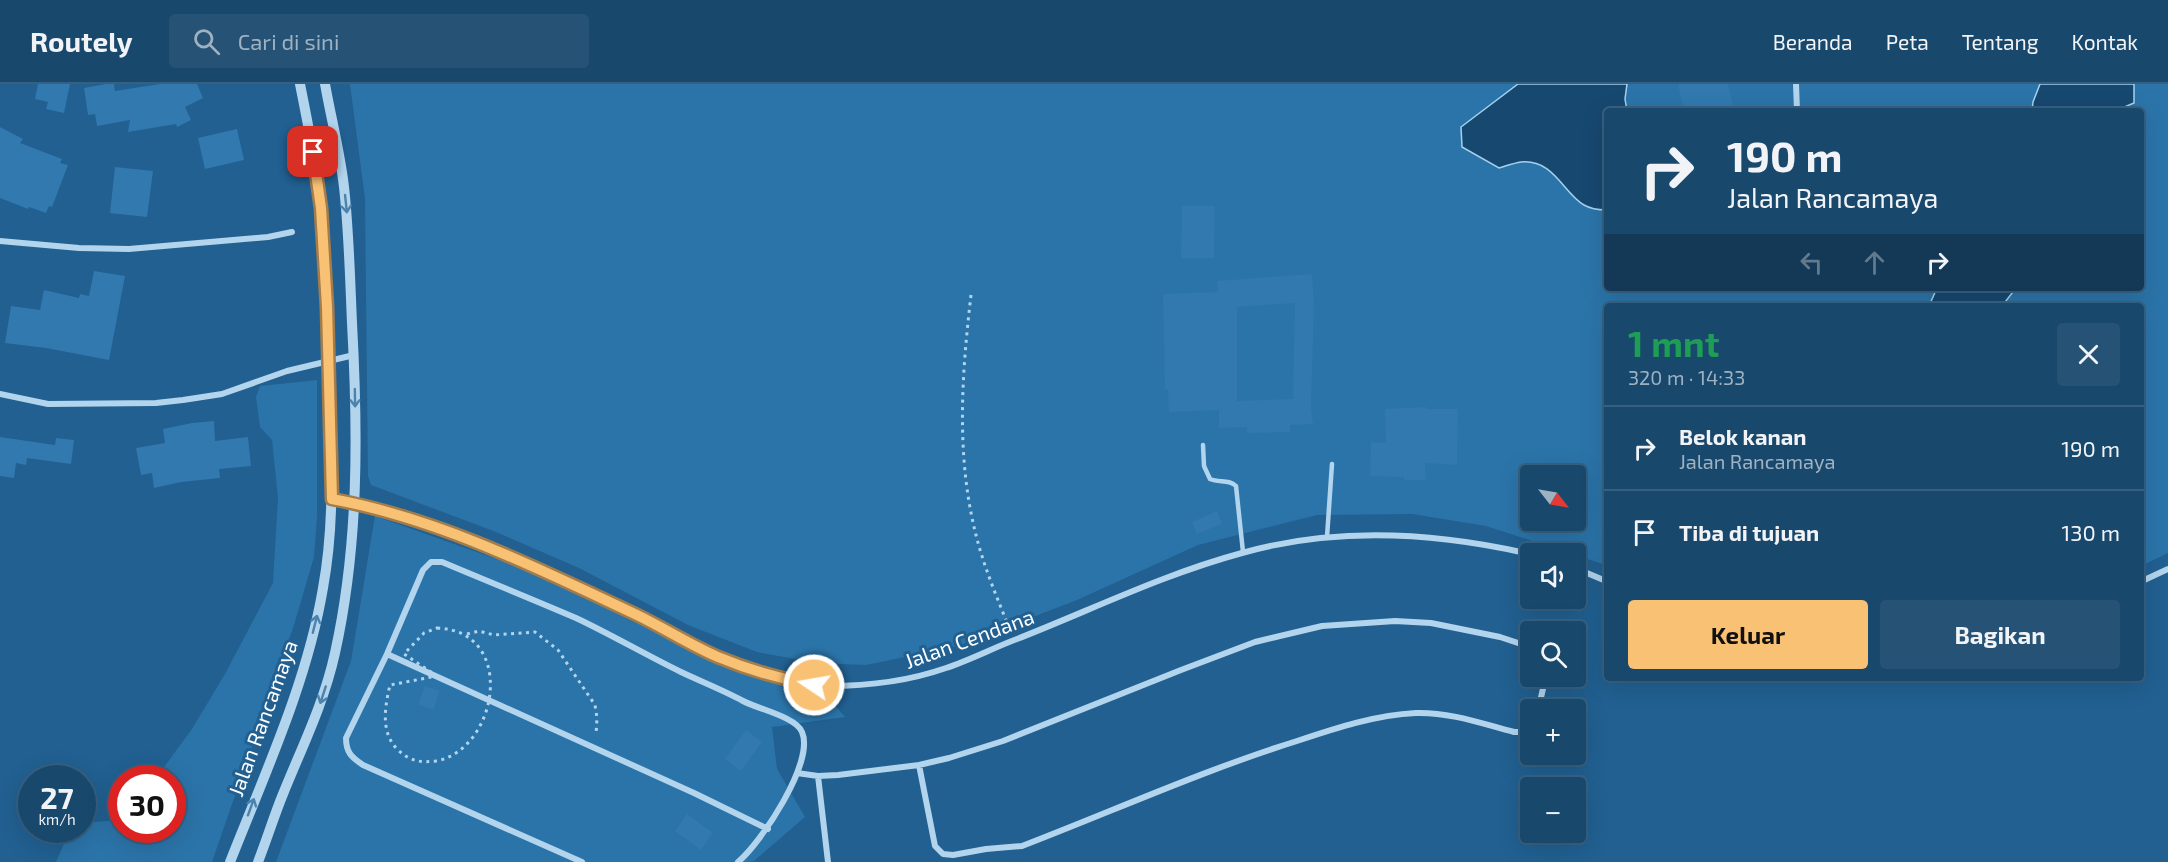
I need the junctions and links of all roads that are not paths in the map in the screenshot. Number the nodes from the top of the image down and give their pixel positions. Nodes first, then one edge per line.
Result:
1 (300, 84) edge
2 (325, 84) edge
3 (1796, 84) edge
4 (1797, 108) edge
5 (292, 232) dead end
6 (0, 241) edge
7 (354, 355) junction
8 (330, 359) junction
9 (0, 394) edge
10 (1203, 445) dead end
11 (1332, 464) dead end
12 (332, 499) junction
13 (355, 503) junction
14 (1327, 537) junction
15 (1243, 552) junction
16 (1520, 552) edge
17 (2168, 568) edge
18 (1586, 573) edge
19 (1604, 580) edge
20 (2144, 580) edge
21 (1520, 644) edge
22 (387, 654) junction
23 (1520, 732) edge
24 (919, 765) junction
25 (796, 773) junction
26 (818, 776) junction
27 (768, 829) junction
28 (230, 862) edge
29 (258, 862) edge
30 (582, 862) edge
31 (738, 862) edge
32 (828, 862) edge

1 - 8 street, Jalan Rancamaya
2 -> 7 street
3 - 4 street
5 - 6 street
7 - 8 street
7 -> 13 street
8 - 9 street
8 - 12 street, Jalan Rancamaya
10 - 15 lane
11 - 14 lane
12 - 13 street, Jalan Cendana
28 -> 12 street, Jalan Rancamaya
13 - 15 street, Jalan Cendana
13 -> 29 street
14 - 15 street, Jalan Cendana
14 - 16 street, Jalan Cendana
17 - 20 street
18 - 19 street
21 - 24 street
22 - 25 street
22 - 27 street
22 - 30 street
23 - 24 street
24 - 26 street
25 - 26 street
25 - 27 street
26 - 32 street
27 - 31 street

